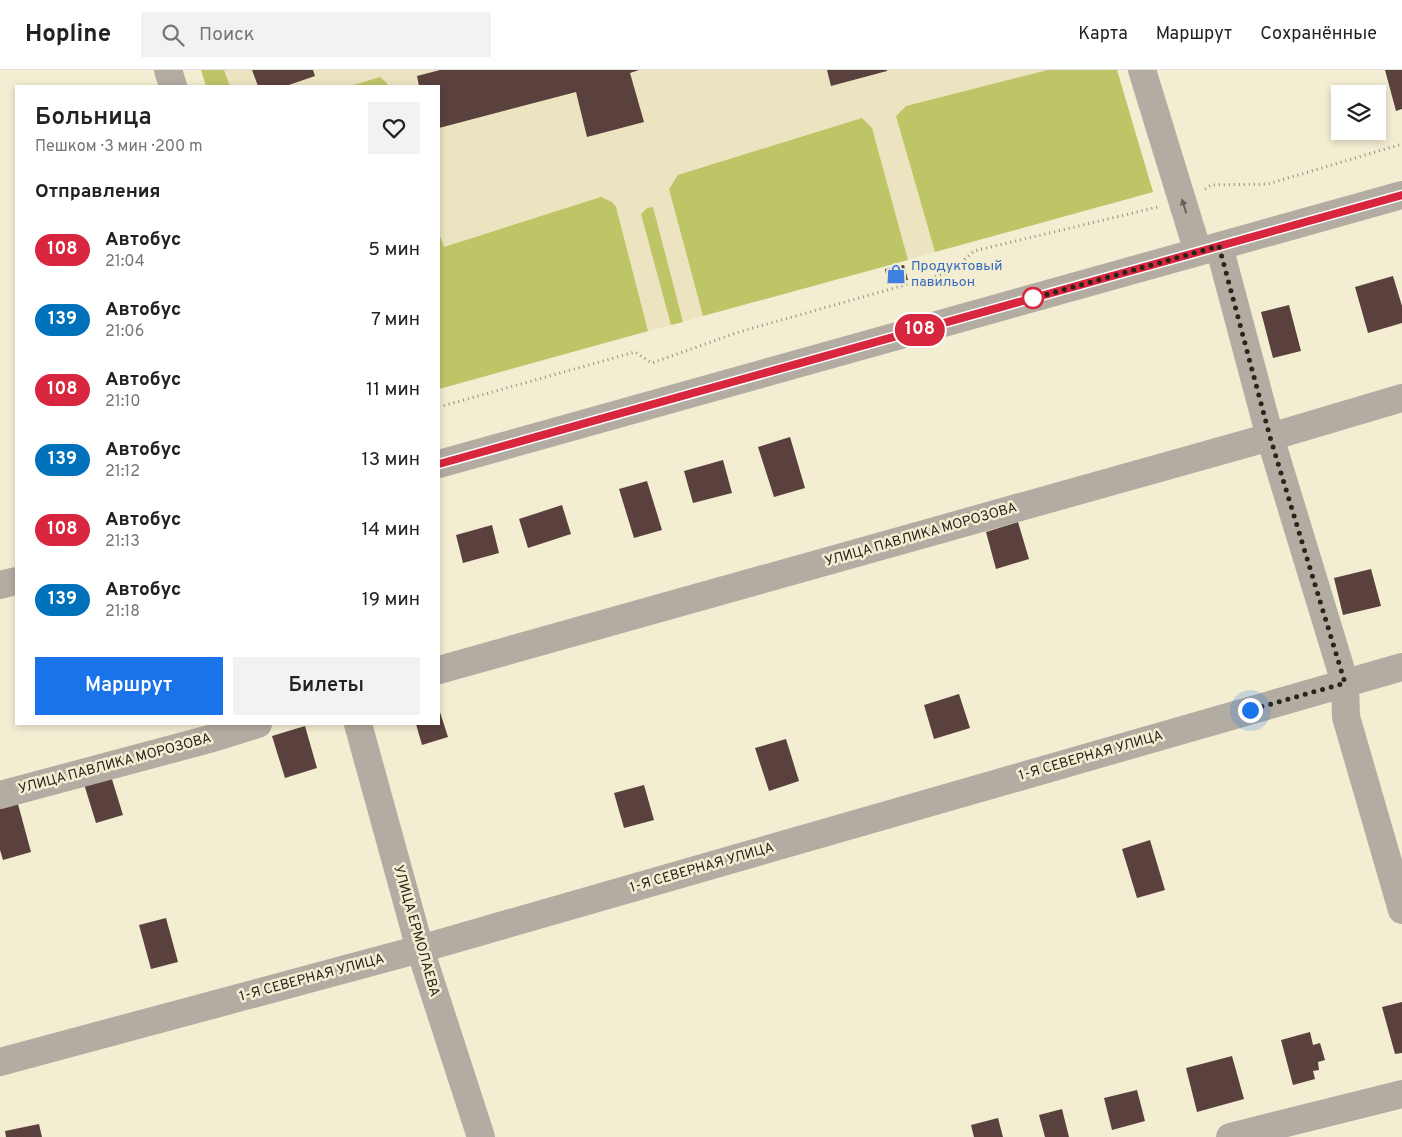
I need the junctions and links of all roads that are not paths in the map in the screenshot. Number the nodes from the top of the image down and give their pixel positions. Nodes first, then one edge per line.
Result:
1 (168, 70) edge
2 (1142, 70) edge
3 (173, 85) edge
4 (1402, 195) edge
5 (1209, 249) junction
6 (1402, 398) edge
7 (1270, 437) junction
8 (440, 464) edge
9 (15, 581) edge
10 (0, 585) edge
11 (1402, 667) edge
12 (440, 670) edge
13 (1345, 683) junction
14 (255, 725) edge
15 (358, 725) edge
16 (0, 795) edge
17 (1402, 910) edge
18 (420, 949) junction
19 (0, 1062) edge
20 (1402, 1094) edge
21 (481, 1137) edge
22 (1230, 1137) edge

1 - 3 street
5 -> 2 street
4 - 5 street
5 - 7 street
5 - 8 street
6 - 7 street, УЛИЦА ПАВЛИКА МОРОЗОВА
7 - 12 street, УЛИЦА ПАВЛИКА МОРОЗОВА
7 - 13 street
9 - 10 street
11 - 13 street, 1-Я СЕВЕРНАЯ УЛИЦА
13 - 17 street
13 - 18 street, 1-Я СЕВЕРНАЯ УЛИЦА
14 - 16 street, УЛИЦА ПАВЛИКА МОРОЗОВА
15 - 18 street, УЛИЦА ЕРМОЛАЕВА
18 - 19 street, 1-Я СЕВЕРНАЯ УЛИЦА
18 - 21 street, УЛИЦА ЕРМОЛАЕВА
20 - 22 street

